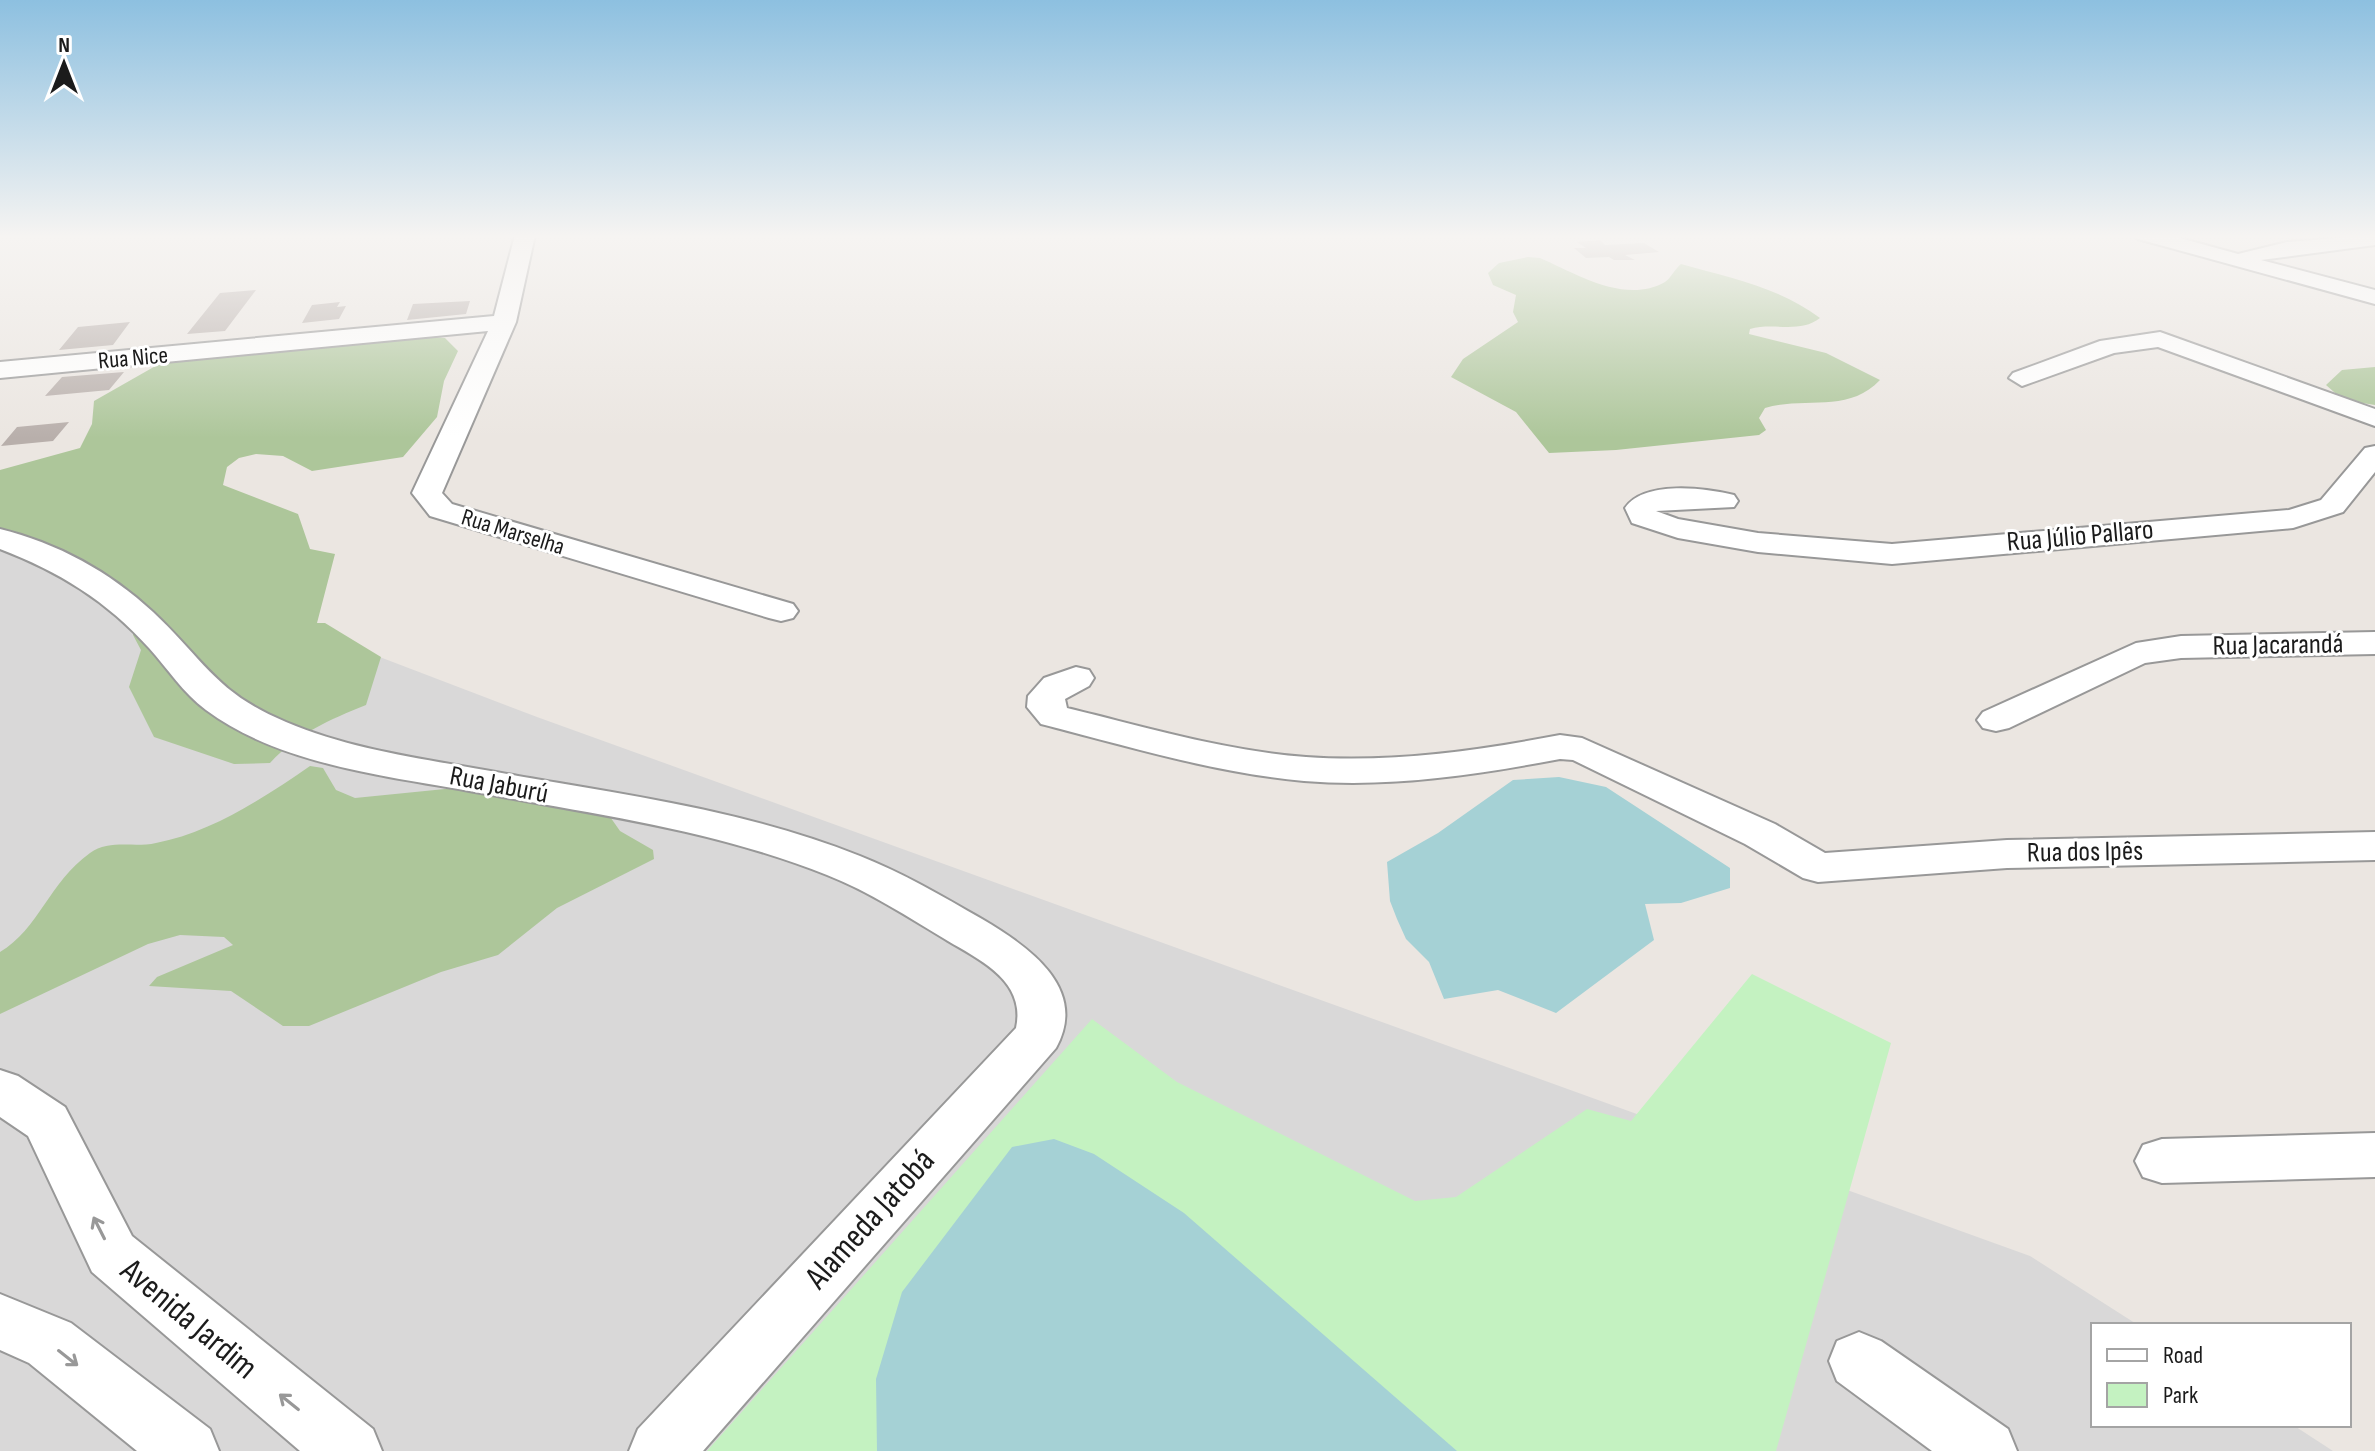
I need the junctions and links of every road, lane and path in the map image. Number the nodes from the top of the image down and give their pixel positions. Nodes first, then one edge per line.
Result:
1 (509, 303) edge
2 (504, 322) junction
3 (0, 370) edge
4 (2022, 378) dead end
5 (2375, 418) edge
6 (2375, 454) edge
7 (1723, 501) dead end
8 (0, 538) edge
9 (781, 611) dead end
10 (2375, 643) edge
11 (1076, 678) dead end
12 (1996, 720) dead end
13 (2375, 846) edge
14 (1030, 978) joint
15 (0, 1090) edge
16 (2375, 1155) edge
17 (2162, 1161) dead end
18 (0, 1321) edge
19 (1859, 1361) dead end
20 (187, 1451) edge
21 (350, 1451) edge
22 (661, 1451) edge
23 (1985, 1451) edge

1 - 2 street, Rua Marselha
2 - 3 street, Rua Nice
2 - 9 street, Rua Marselha
4 - 5 street
6 - 7 street, Rua Júlio Pallaro
8 - 14 street, Rua Jaburú
10 - 12 street, Rua Jacarandá
11 - 13 street, Rua dos Ipês
14 - 22 street, Alameda Jatobá
21 -> 15 street, Avenida Jardim
16 - 17 street
18 -> 20 street
19 - 23 street

